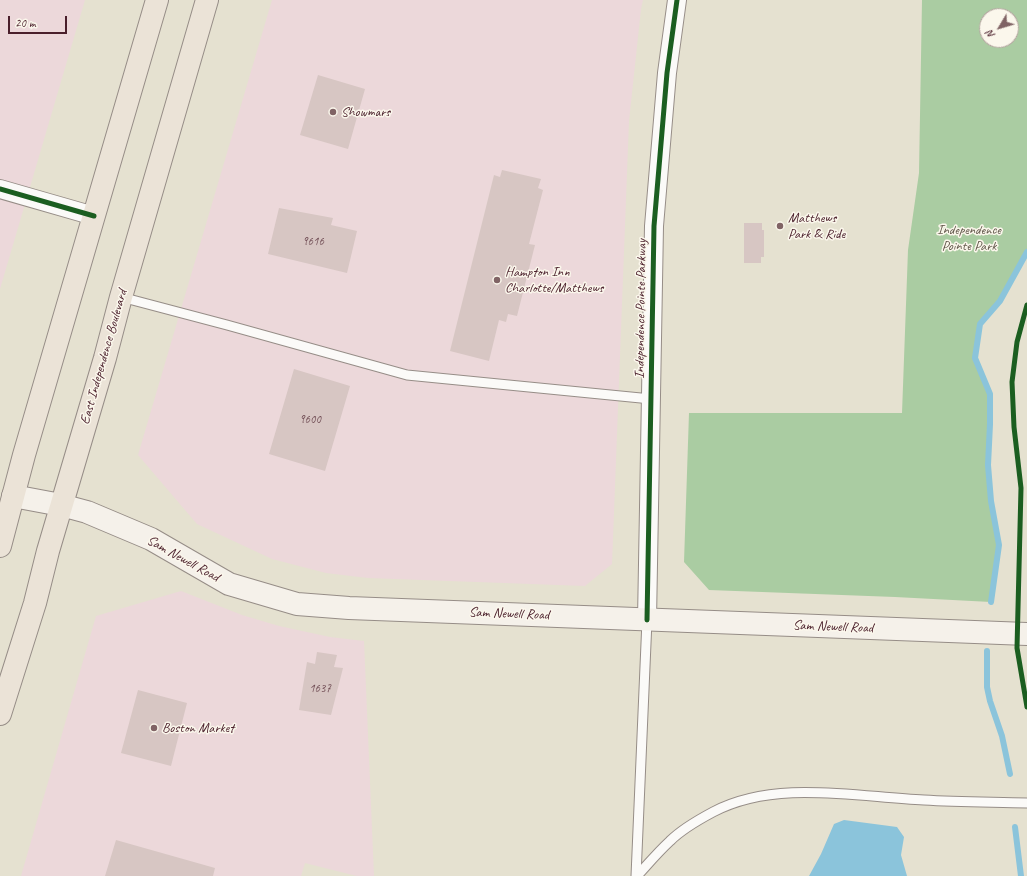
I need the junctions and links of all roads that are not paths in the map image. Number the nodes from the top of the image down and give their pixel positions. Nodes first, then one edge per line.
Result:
1 (157, 0) edge
2 (207, 0) edge
3 (677, 0) edge
4 (0, 189) edge
5 (94, 216) junction
6 (121, 297) junction
7 (651, 399) junction
8 (13, 496) junction
9 (62, 505) junction
10 (0, 546) edge
11 (647, 620) junction
12 (1027, 634) edge
13 (0, 714) edge
14 (1027, 803) edge
15 (636, 876) edge

1 - 5 highway
2 - 6 highway, East Independence Boulevard
3 - 7 street, Independence Pointe Parkway
4 - 5 street
5 - 8 highway
6 - 7 lane
6 - 9 highway, East Independence Boulevard
7 - 11 street, Independence Pointe Parkway
8 - 9 main road, Sam Newell Road
8 - 10 highway
9 - 11 main road, Sam Newell Road
9 - 13 highway, East Independence Boulevard
11 - 12 main road, Sam Newell Road
11 - 15 lane
14 - 15 lane

